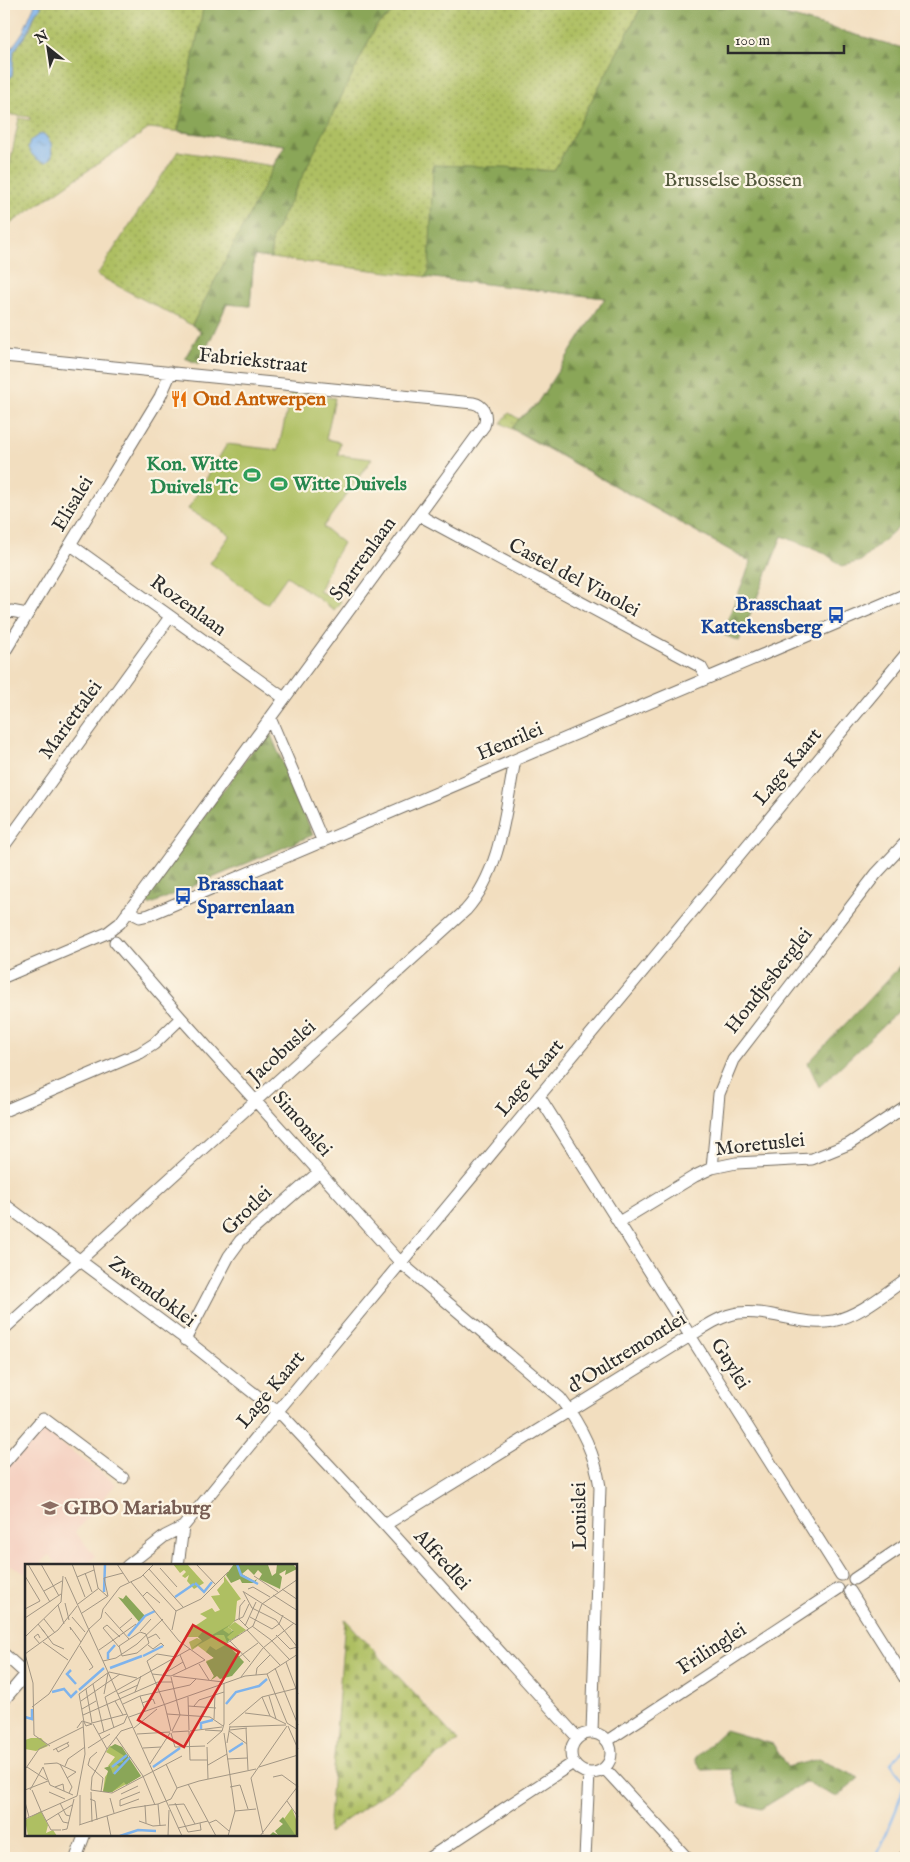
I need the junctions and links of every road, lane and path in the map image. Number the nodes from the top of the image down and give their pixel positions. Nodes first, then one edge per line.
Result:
1 (4, 356) edge
2 (170, 372) junction
3 (486, 421) joint
4 (420, 514) junction
5 (71, 545) junction
6 (906, 594) edge
7 (4, 614) edge
8 (28, 614) junction
9 (170, 616) junction
10 (4, 653) edge
11 (906, 654) edge
12 (707, 678) junction
13 (284, 698) junction
14 (270, 718) junction
15 (515, 760) junction
16 (322, 842) junction
17 (906, 842) edge
18 (4, 846) edge
19 (128, 912) junction
20 (115, 942) dead end
21 (4, 977) edge
22 (181, 1018) junction
23 (539, 1096) junction
24 (256, 1101) junction
25 (906, 1106) edge
26 (4, 1110) edge
27 (712, 1168) junction
28 (319, 1172) junction
29 (4, 1204) edge
30 (619, 1222) junction
31 (79, 1260) junction
32 (401, 1263) junction
33 (906, 1279) edge
34 (4, 1329) edge
35 (690, 1336) junction
36 (185, 1340) junction
37 (570, 1410) junction
38 (276, 1412) junction
39 (4, 1463) edge
40 (123, 1478) dead end
41 (385, 1526) junction
42 (183, 1527) junction
43 (906, 1544) edge
44 (130, 1564) edge
45 (178, 1564) edge
46 (841, 1575) junction
47 (854, 1579) junction
48 (838, 1588) junction
49 (850, 1591) junction
50 (4, 1654) edge
51 (25, 1673) edge
52 (25, 1675) edge
53 (906, 1680) edge
54 (4, 1700) edge
55 (592, 1732) junction
56 (578, 1737) junction
57 (607, 1741) junction
58 (574, 1763) junction
59 (604, 1768) junction
60 (589, 1773) junction
61 (84, 1837) edge
62 (906, 1856) edge
63 (76, 1858) edge
64 (430, 1858) edge
65 (585, 1858) edge
66 (687, 1858) edge
67 (903, 1858) edge

1 - 2 street, Fabriekstraat
2 - 3 street, Fabriekstraat
2 - 5 street, Elisalei
3 - 4 street, Sparrenlaan
4 - 12 street, Castel del Vinolei
4 - 13 street, Sparrenlaan
5 - 8 street, Elisalei
5 - 9 street, Rozenlaan
6 - 12 street, Henrilei
7 - 8 street
8 - 10 street, Elisalei
9 - 13 street, Rozenlaan
9 - 18 street, Mariettalei
11 - 23 street, Lage Kaart
12 - 15 street, Henrilei
13 - 14 street, Sparrenlaan
14 - 16 street
14 - 19 street, Sparrenlaan
15 - 16 street, Henrilei
15 - 24 street, Jacobuslei
16 - 19 street, Henrilei
17 - 27 street, Hondjesberglei
19 - 21 street, Sparrenlaan
20 - 22 street, Simonslei
22 - 24 street, Simonslei
22 - 26 street
23 - 30 street, Guylei
23 - 32 street, Lage Kaart
24 - 28 street, Simonslei
24 - 31 street, Jacobuslei
25 - 27 street, Moretuslei
27 - 30 street, Moretuslei
28 - 32 street, Simonslei
28 - 36 street, Grotlei
29 - 31 street, Zwemdoklei
30 - 35 street, Guylei
31 - 34 street, Jacobuslei
31 - 36 street, Zwemdoklei
32 - 37 street, Louislei
32 - 38 street, Lage Kaart
33 - 35 street, d'Oultremontlei
35 - 37 street, d'Oultremontlei
35 - 46 street, Guylei
36 - 38 street, Zwemdoklei
37 - 41 street, d'Oultremontlei
37 - 55 street, Louislei
38 - 41 street, Alfredlei
38 - 42 street, Lage Kaart
39 - 40 street
41 - 56 street, Alfredlei
42 - 44 street
42 - 45 street
43 - 47 street
46 - 47 street
46 - 48 street
47 - 49 street
48 - 49 street
48 - 57 street, Frilinglei
49 - 53 street
50 - 51 street
52 - 54 street
55 - 56 street
55 - 57 street
56 - 58 street
57 - 59 street
58 - 60 street
58 - 64 street
59 - 60 street
59 - 66 street
60 - 65 street
61 - 63 street
62 - 67 street

